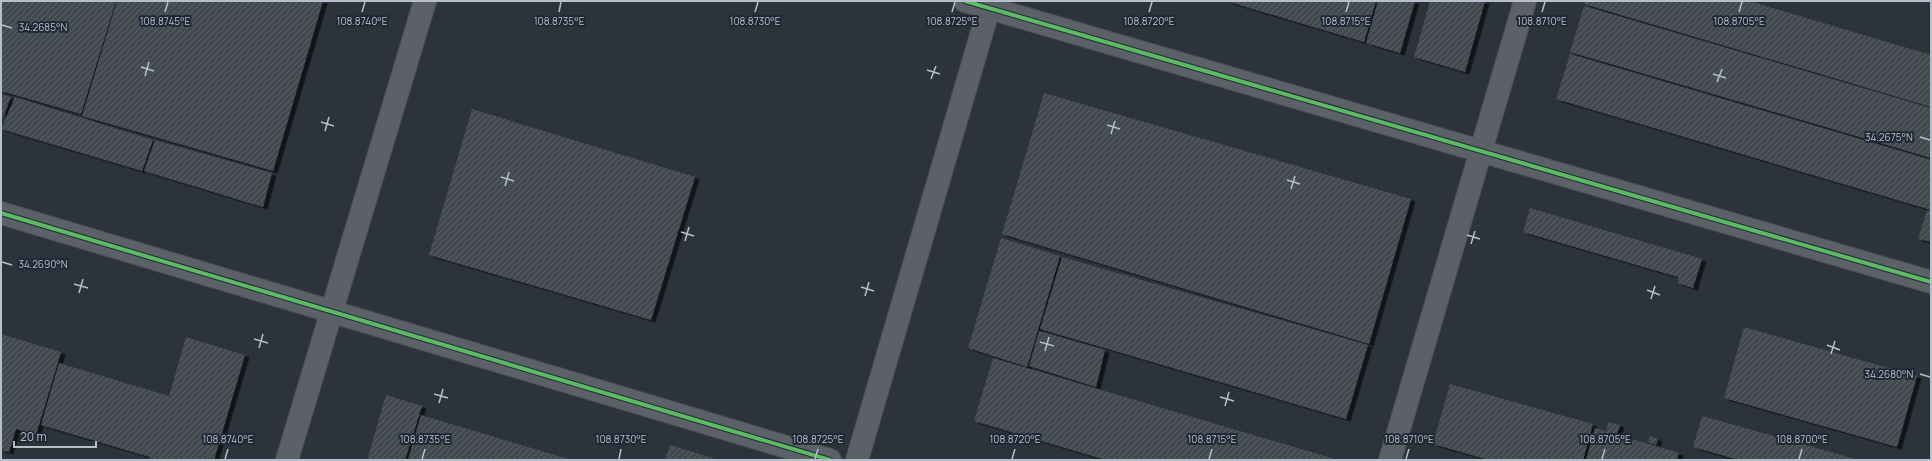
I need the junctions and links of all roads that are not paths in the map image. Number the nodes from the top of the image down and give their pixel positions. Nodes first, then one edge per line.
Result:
1 (425, 1) edge
2 (965, 1) edge
3 (1525, 1) edge
4 (990, 5) edge
5 (1480, 151) junction
6 (1, 213) edge
7 (1931, 282) edge
8 (331, 311) junction
9 (287, 460) edge
10 (830, 460) edge
11 (857, 460) edge
12 (1390, 460) edge

1 - 8 street
2 - 4 street
3 - 5 street
4 - 5 street
4 - 11 street
5 - 7 street
5 - 12 street
6 - 8 street
8 - 9 street
8 - 10 street

